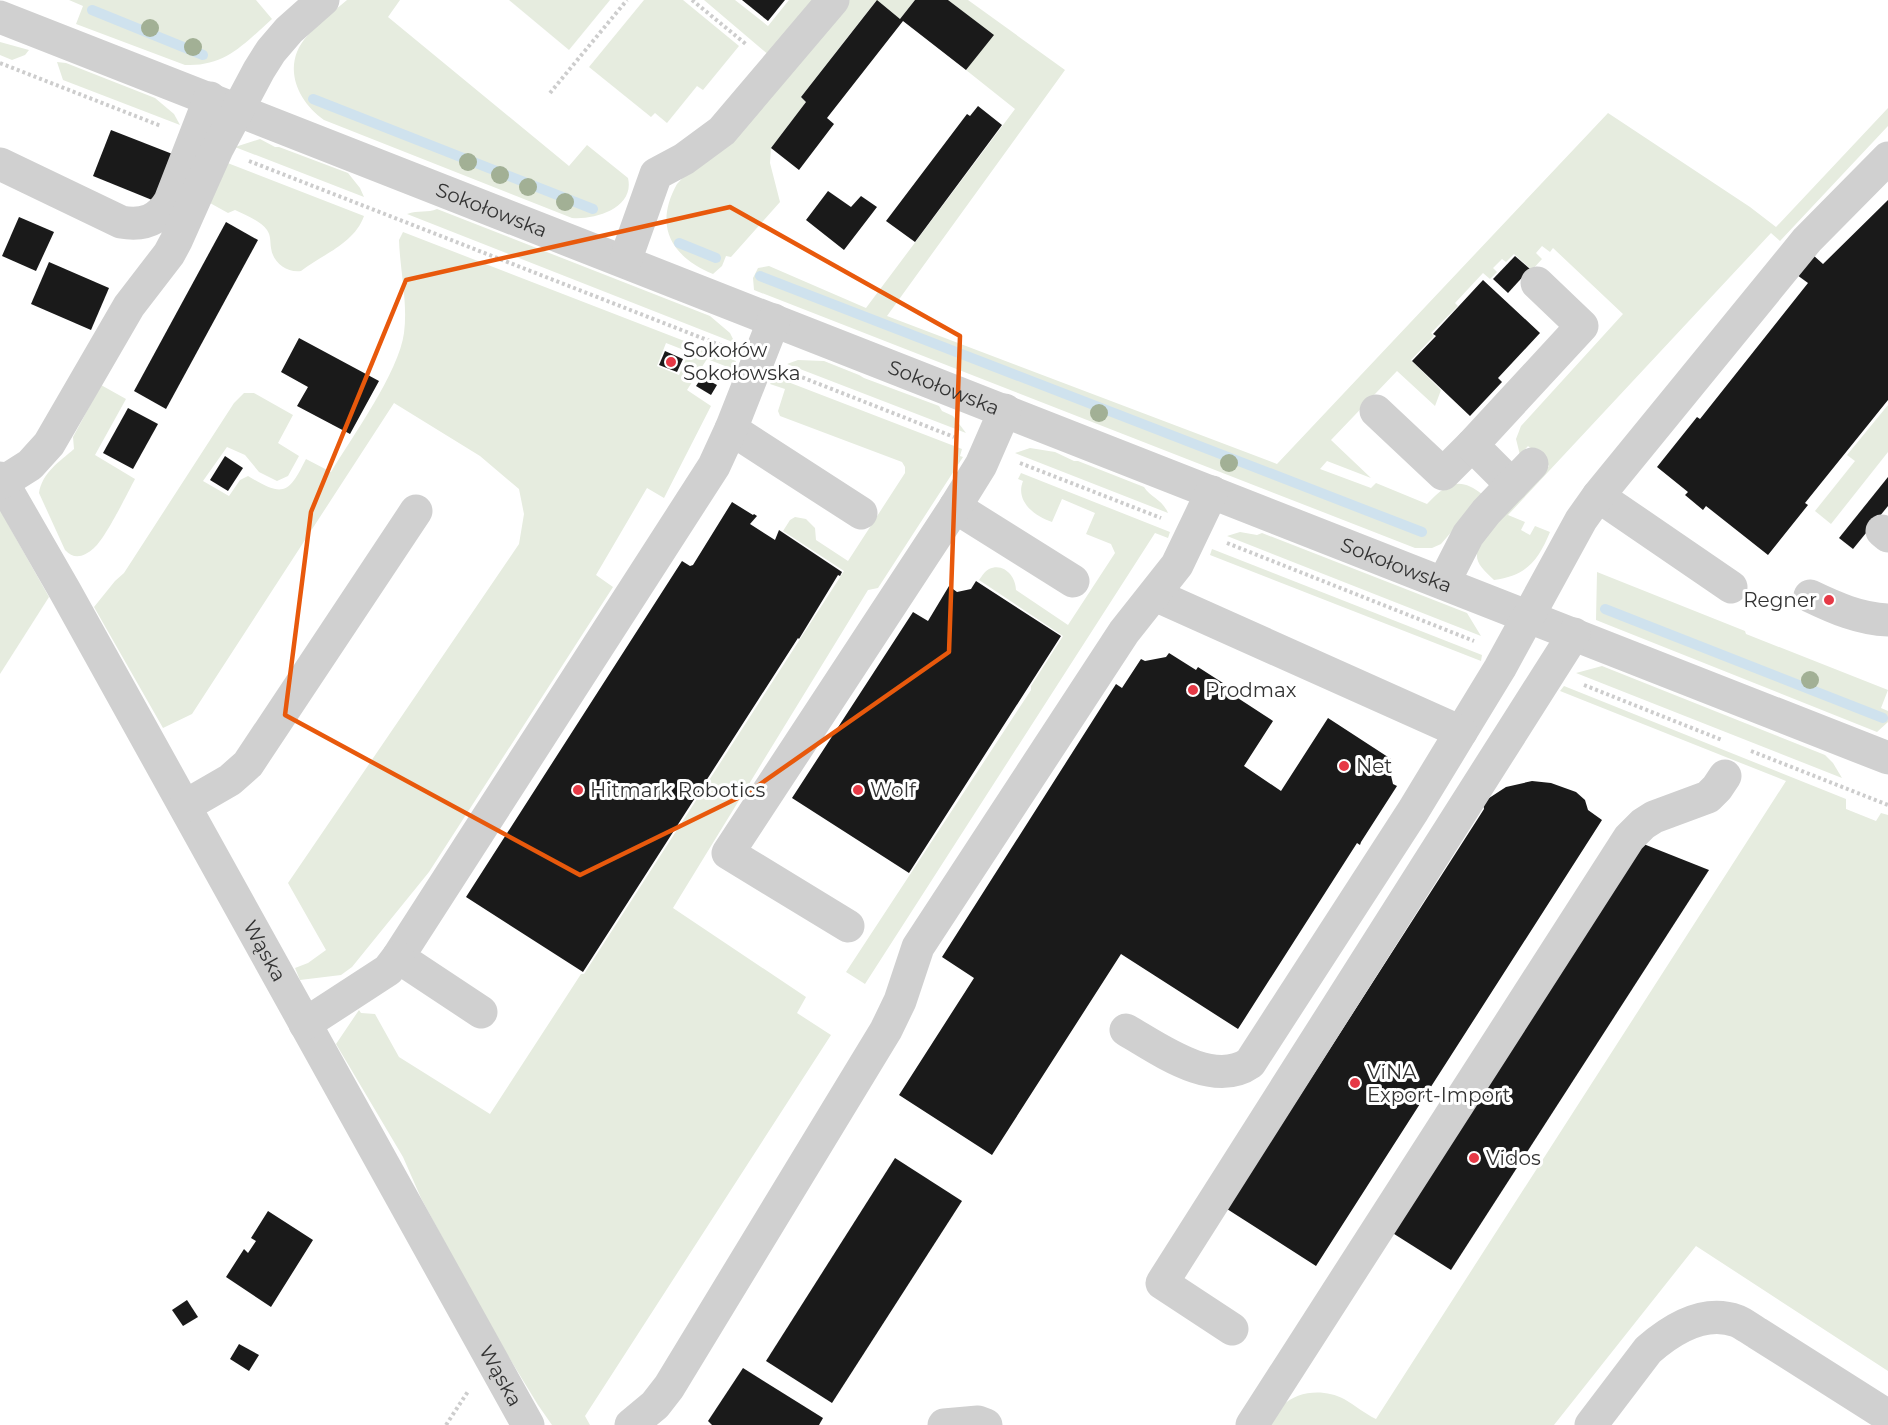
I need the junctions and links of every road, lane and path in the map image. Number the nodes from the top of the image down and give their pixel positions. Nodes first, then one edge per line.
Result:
1 (323, 0) edge
2 (627, 0) edge
3 (692, 0) edge
4 (833, 0) edge
5 (0, 17) edge
6 (0, 63) edge
7 (775, 69) junction
8 (550, 93) dead end
9 (224, 104) junction
10 (206, 144) junction
11 (1888, 158) edge
12 (0, 164) edge
13 (625, 261) junction
14 (1537, 283) dead end
15 (774, 320) junction
16 (758, 360) junction
17 (1005, 410) junction
18 (1376, 411) dead end
19 (731, 429) junction
20 (1472, 445) junction
21 (988, 450) junction
22 (1, 480) edge
23 (1212, 492) junction
24 (1598, 496) junction
25 (955, 507) junction
26 (416, 511) dead end
27 (861, 513) dead end
28 (1195, 531) junction
29 (1073, 581) dead end
30 (1444, 582) junction
31 (1731, 587) dead end
32 (1155, 595) junction
33 (1810, 596) dead end
34 (1529, 616) junction
35 (1888, 620) edge
36 (1574, 634) junction
37 (1508, 654) junction
38 (1551, 672) junction
39 (1461, 732) junction
40 (1728, 742) dead end
41 (1750, 751) dead end
42 (1888, 758) edge
43 (1725, 776) dead end
44 (1888, 805) edge
45 (184, 806) junction
46 (848, 926) dead end
47 (398, 957) junction
48 (481, 1012) dead end
49 (305, 1024) junction
50 (1126, 1030) dead end
51 (1232, 1329) dead end
52 (1888, 1416) edge
53 (528, 1425) edge
54 (631, 1425) edge
55 (944, 1425) edge
56 (986, 1425) edge
57 (1252, 1425) edge
58 (1591, 1425) edge

1 - 9 street
2 - 8 path
3 - 7 path
4 - 7 street
5 - 9 street, Sokołowska
6 - 10 path
7 - 13 street
9 - 10 street
9 - 13 street, Sokołowska
10 - 12 street
10 - 16 path
10 - 22 street
11 - 24 street
13 - 15 street, Sokołowska
14 - 20 street
15 - 16 street
15 - 17 street, Sokołowska
16 - 19 street
16 - 21 path
17 - 21 street
17 - 23 street, Sokołowska
18 - 20 street
19 - 27 street
19 - 47 street
20 - 30 street
21 - 25 street
21 - 28 path
22 - 45 street, Wąska
23 - 28 street
23 - 30 street, Sokołowska
24 - 31 street
24 - 34 street
25 - 29 street
25 - 46 street
26 - 45 street
28 - 32 street
28 - 37 path
30 - 34 street, Sokołowska
32 - 39 street
32 - 54 street
33 - 35 street
34 - 36 street, Sokołowska
34 - 37 street
36 - 38 street
36 - 42 street, Sokołowska
37 - 39 street
38 - 40 path
38 - 51 street
39 - 50 street
41 - 44 path
43 - 57 street
45 - 49 street, Wąska
47 - 48 street
47 - 49 street
49 - 53 street, Wąska
52 - 58 street
55 - 56 street

